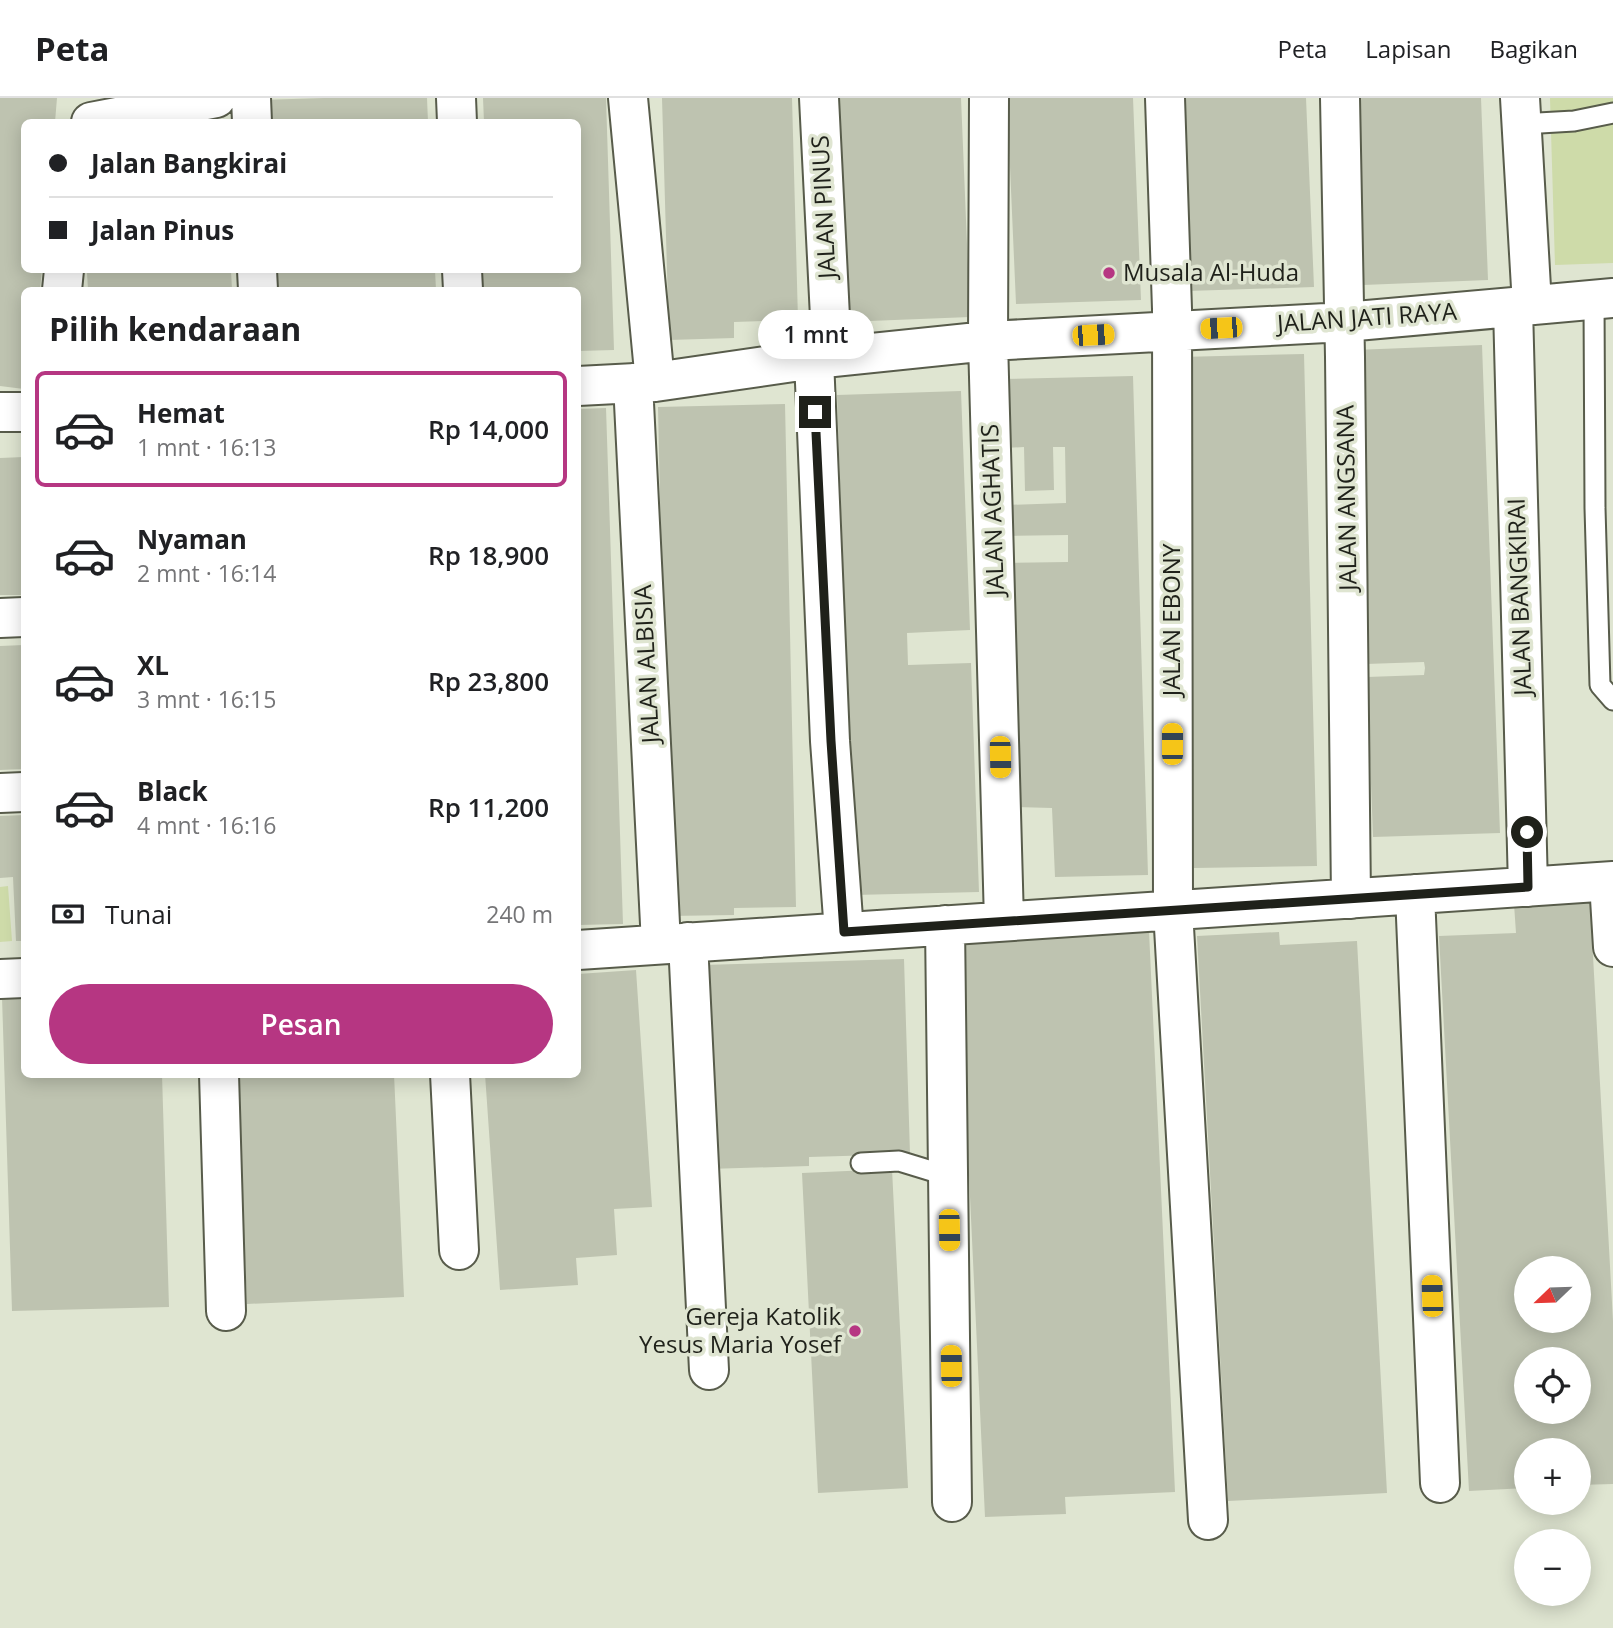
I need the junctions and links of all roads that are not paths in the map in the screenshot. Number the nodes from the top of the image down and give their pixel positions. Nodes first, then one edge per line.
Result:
1 (79, 98) edge
2 (216, 98) edge
3 (251, 98) edge
4 (456, 98) edge
5 (628, 98) edge
6 (819, 98) edge
7 (989, 98) edge
8 (1166, 98) edge
9 (1339, 98) edge
10 (1521, 111) edge
11 (1613, 113) edge
12 (77, 119) edge
13 (107, 119) edge
14 (252, 119) edge
15 (457, 119) edge
16 (1604, 299) edge
17 (1522, 306) junction
18 (1345, 323) junction
19 (1172, 330) junction
20 (988, 341) junction
21 (823, 358) junction
22 (644, 383) junction
23 (581, 386) edge
24 (0, 412) edge
25 (21, 412) edge
26 (21, 617) edge
27 (0, 618) edge
28 (1613, 700) edge
29 (21, 792) edge
30 (0, 793) edge
31 (1611, 882) edge
32 (1528, 887) junction
33 (1415, 894) junction
34 (1351, 898) junction
35 (1173, 910) junction
36 (1004, 921) junction
37 (945, 925) junction
38 (844, 932) junction
39 (674, 943) junction
40 (1613, 947) edge
41 (581, 950) edge
42 (21, 978) edge
43 (0, 979) edge
44 (219, 1078) edge
45 (450, 1078) edge
46 (861, 1163) dead end
47 (948, 1175) junction
48 (459, 1250) dead end
49 (226, 1311) dead end
50 (709, 1370) dead end
51 (1440, 1483) dead end
52 (952, 1502) dead end
53 (1208, 1520) dead end

1 - 12 street
2 - 13 street
3 - 14 street
4 - 15 street
5 - 22 street, JALAN ALBISIA
6 - 21 street, JALAN PINUS
7 - 20 street, JALAN AGHATIS
8 - 19 street, JALAN EBONY
9 - 18 street, JALAN ANGSANA
10 - 11 lane
10 - 17 street, JALAN BANGKIRAI
16 - 17 street, JALAN JATI RAYA
16 - 28 lane
17 - 18 street, JALAN JATI RAYA
17 - 32 street, JALAN BANGKIRAI
18 - 19 street, JALAN JATI RAYA
18 - 34 street, JALAN ANGSANA
19 - 20 street, JALAN JATI RAYA
19 - 35 street, JALAN EBONY
20 - 21 street, JALAN JATI RAYA
20 - 36 street, JALAN AGHATIS
21 - 22 street, JALAN JATI RAYA
21 - 38 street, JALAN PINUS
22 - 23 street, JALAN JATI RAYA
22 - 39 street, JALAN ALBISIA
24 - 25 street
26 - 27 street
29 - 30 street
31 - 32 street
31 - 40 street
32 - 33 street
33 - 34 street
33 - 51 street
34 - 35 street
35 - 36 street
35 - 53 street, JALAN EBONY
36 - 37 street
37 - 38 street
37 - 47 street
38 - 39 street
39 - 41 street
39 - 50 street, JALAN ALBISIA
42 - 43 street
44 - 49 street
45 - 48 street
46 - 47 lane
47 - 52 street

